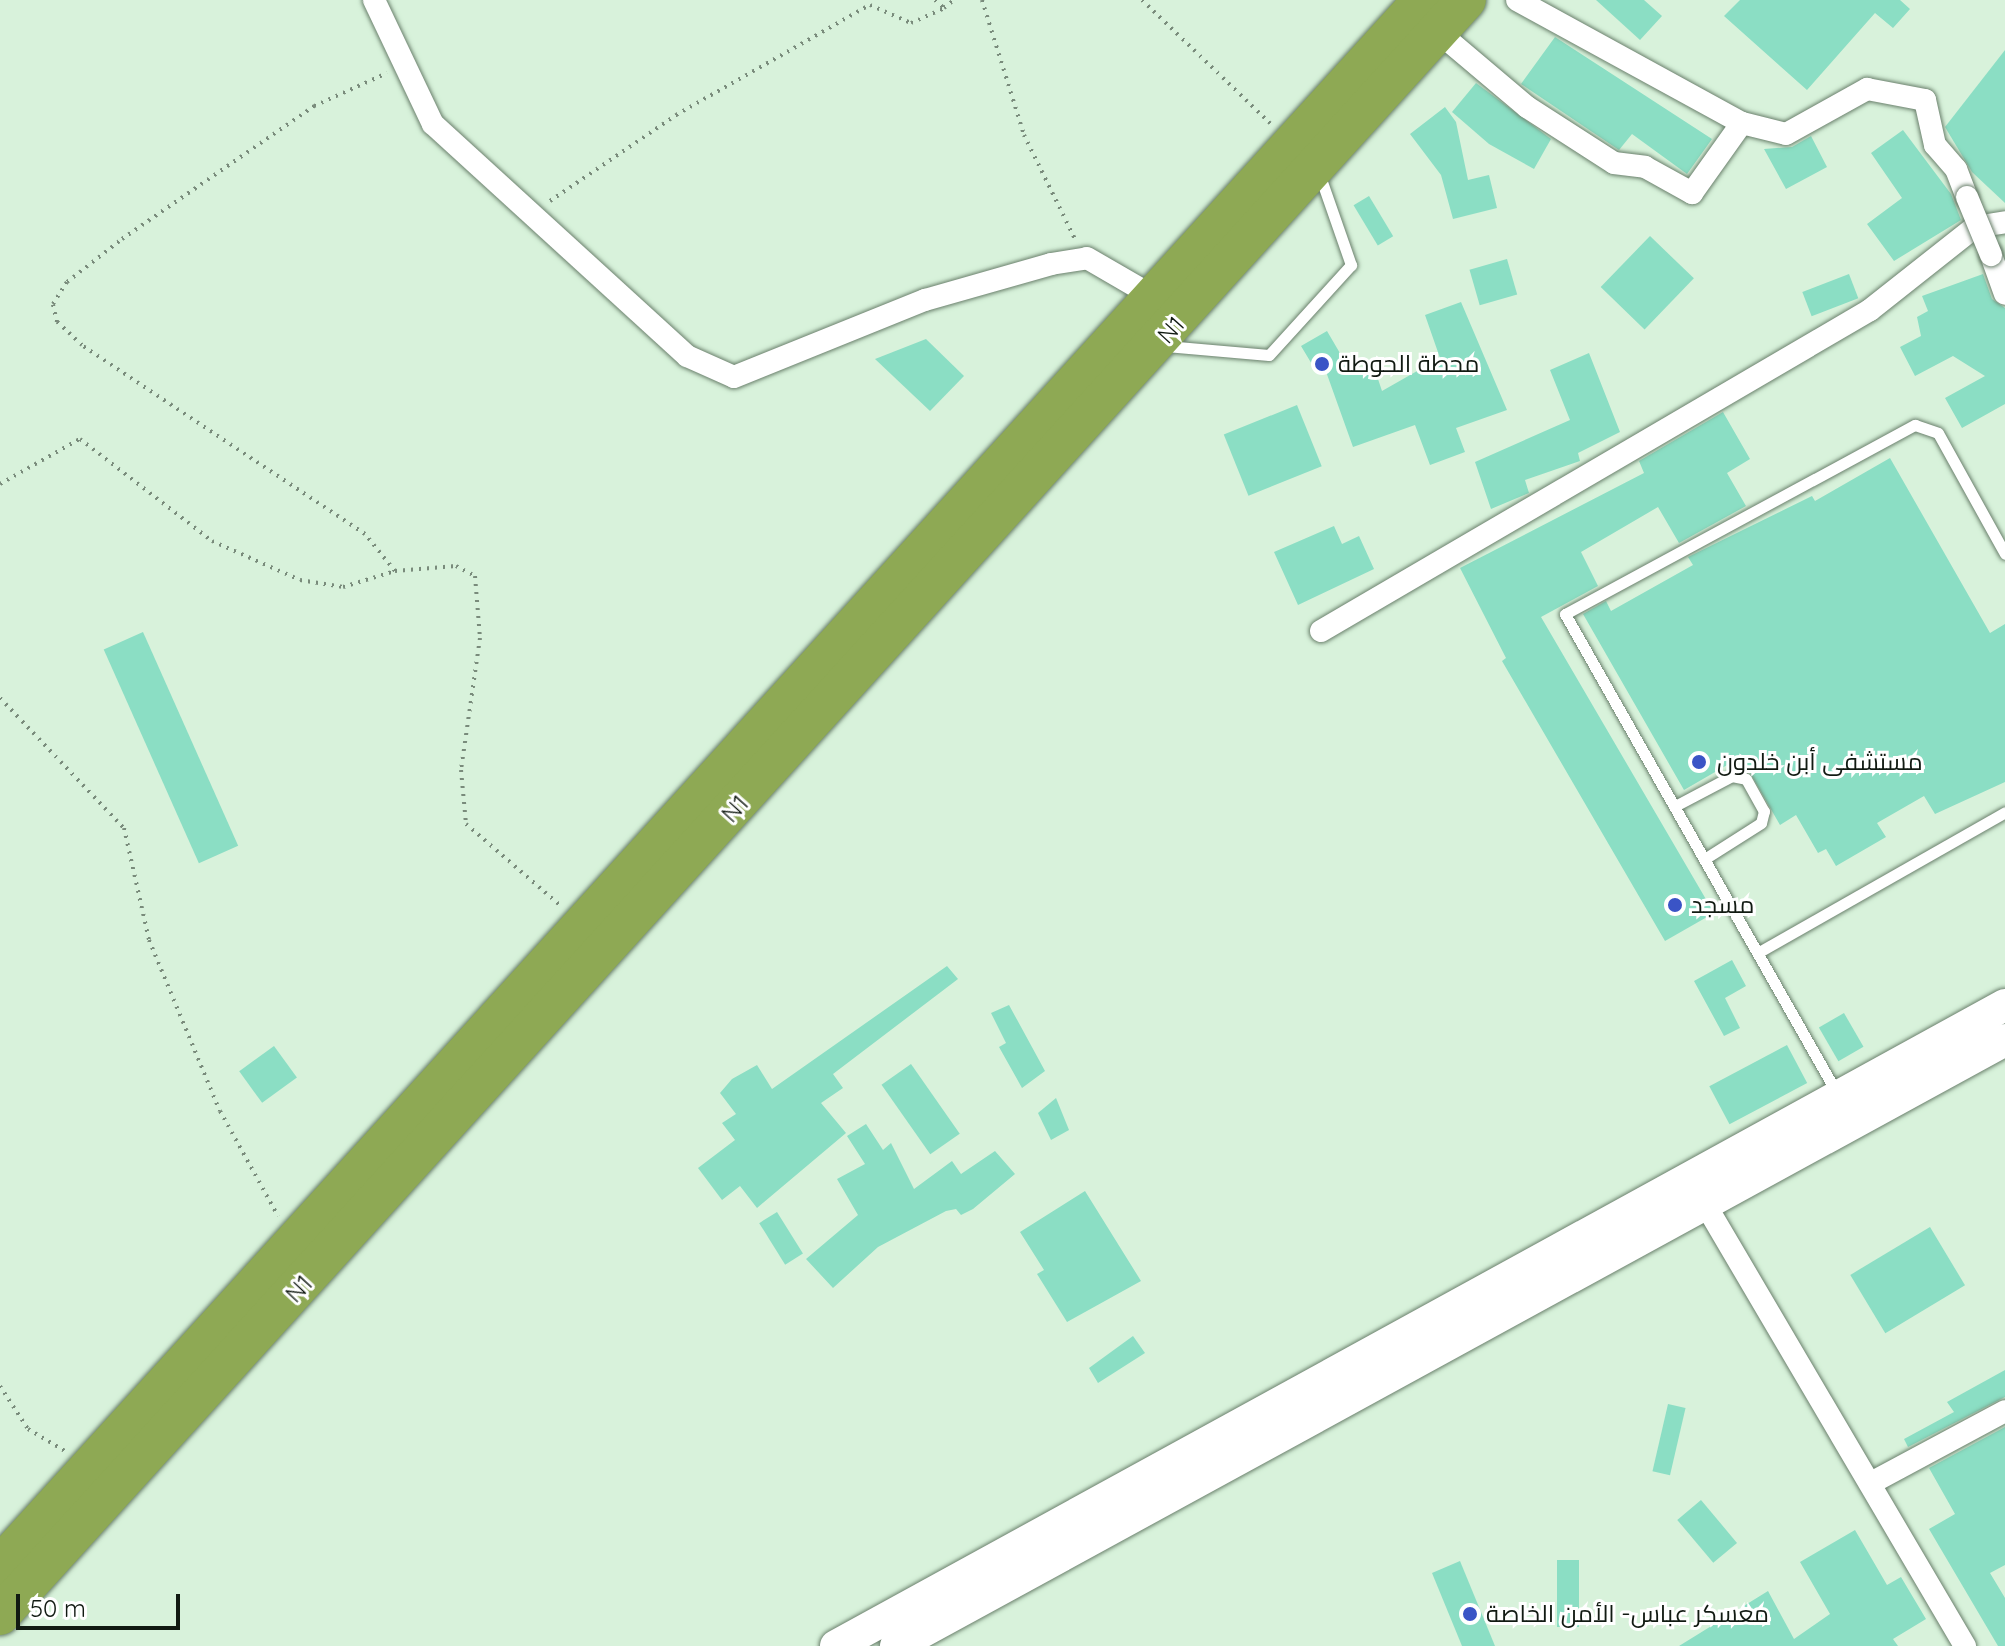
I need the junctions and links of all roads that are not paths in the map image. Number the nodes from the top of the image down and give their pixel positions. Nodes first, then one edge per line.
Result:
1 (374, 0) edge
2 (1466, 0) edge
3 (1517, 0) edge
4 (1430, 16) edge
5 (1742, 123) junction
6 (1305, 156) junction
7 (2005, 222) edge
8 (2005, 294) edge
9 (1156, 298) junction
10 (1158, 345) junction
11 (2005, 554) edge
12 (1321, 631) dead end
13 (1675, 806) junction
14 (2005, 812) edge
15 (1706, 858) junction
16 (1759, 952) junction
17 (2005, 1005) edge
18 (1997, 1048) edge
19 (1840, 1099) junction
20 (1698, 1192) junction
21 (2005, 1411) edge
22 (1871, 1483) junction
23 (0, 1566) edge
24 (0, 1615) edge
25 (1958, 1644) edge
26 (836, 1646) edge
27 (896, 1646) edge

1 - 9 street
2 - 4 highway, N1
3 - 5 street
4 - 5 street
4 - 6 highway, N1
5 - 8 street, bridge
6 - 9 highway, N1
6 - 10 highway, N1 / N1
6 - 10 lane
7 - 12 street
9 - 23 highway, N1
10 - 24 highway, N1 / N1
11 - 13 lane
13 - 15 lane
13 - 15 lane
14 - 16 lane
15 - 16 lane
16 - 19 lane
17 - 19 main road
18 - 20 main road
19 - 20 main road
20 - 22 street
20 - 26 main road
20 - 27 main road
21 - 22 street
22 - 25 street

